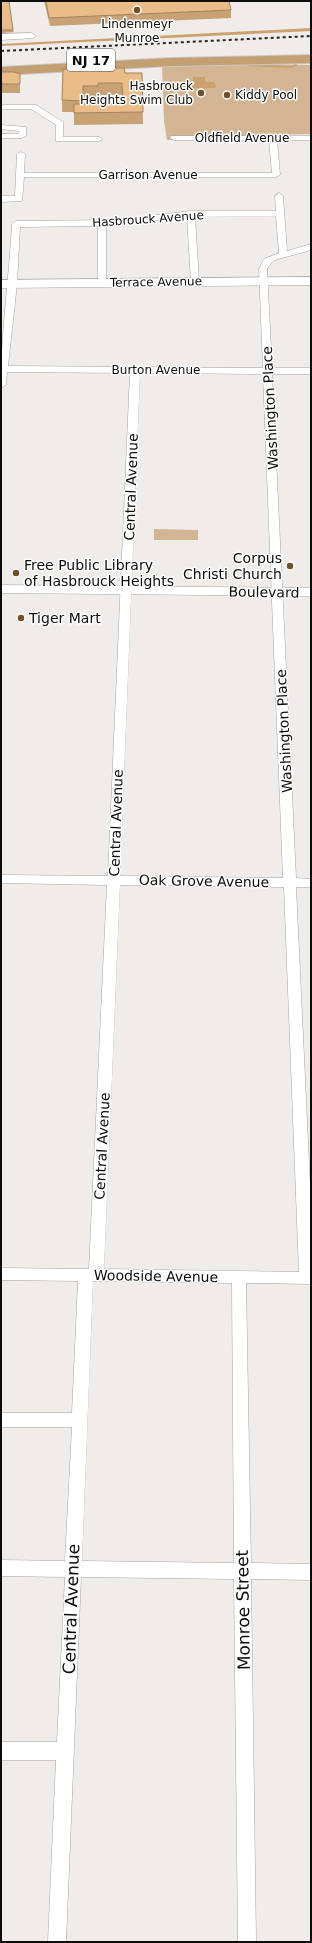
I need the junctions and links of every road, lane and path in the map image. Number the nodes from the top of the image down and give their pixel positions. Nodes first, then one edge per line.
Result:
1 (31, 36) dead end
2 (1, 37) edge
3 (311, 54) edge
4 (311, 60) edge
5 (1, 65) edge
6 (1, 71) edge
7 (1, 107) edge
8 (1, 127) edge
9 (1, 136) edge
10 (174, 138) dead end
11 (274, 138) junction
12 (311, 138) edge
13 (99, 139) dead end
14 (22, 154) dead end
15 (20, 175) junction
16 (279, 196) dead end
17 (1, 199) edge
18 (280, 213) junction
19 (191, 214) junction
20 (102, 223) junction
21 (311, 247) edge
22 (283, 254) junction
23 (311, 281) edge
24 (195, 282) junction
25 (264, 282) junction
26 (102, 283) junction
27 (7, 284) edge
28 (2, 369) edge
29 (135, 370) junction
30 (268, 371) junction
31 (311, 371) edge
32 (1, 385) edge
33 (1, 589) edge
34 (126, 591) junction
35 (278, 592) junction
36 (311, 592) edge
37 (1, 879) edge
38 (114, 880) junction
39 (290, 882) junction
40 (311, 882) edge
41 (1, 1274) edge
42 (91, 1275) junction
43 (239, 1278) junction
44 (309, 1278) edge
45 (1, 1420) edge
46 (79, 1420) junction
47 (1, 1568) edge
48 (73, 1568) junction
49 (243, 1571) junction
50 (311, 1572) edge
51 (1, 1751) edge
52 (65, 1751) junction
53 (57, 1942) edge
54 (247, 1942) edge

1 - 2 street
3 - 5 highway, NJ 17
4 - 6 highway, NJ 17
7 - 13 street
8 - 9 street
10 - 11 street, Oldfield Avenue
11 - 12 street, Oldfield Avenue
11 - 15 street, Garrison Avenue
14 - 15 street
15 - 17 street
16 - 18 street
18 - 19 street, Hasbrouck Avenue
18 - 22 street
19 - 20 street, Hasbrouck Avenue
19 - 24 street
20 - 26 street
20 - 27 street, Hasbrouck Avenue
21 - 22 street
22 - 25 street, Washington Place
23 - 25 main road, Terrace Avenue
24 - 25 main road, Terrace Avenue
24 - 26 main road, Terrace Avenue
25 - 30 street, Washington Place
26 - 27 main road, Terrace Avenue
27 - 28 street
28 - 29 street, Burton Avenue
28 - 32 street
29 - 30 street, Burton Avenue
29 - 34 street, Central Avenue
30 - 31 street, Burton Avenue
30 - 35 street, Washington Place
33 - 34 street, Boulevard
34 - 35 street, Boulevard
34 - 38 street, Central Avenue
35 - 36 street, Boulevard
35 - 39 street, Washington Place
37 - 38 street, Oak Grove Avenue
38 - 39 street, Oak Grove Avenue
38 - 42 street, Central Avenue
39 - 40 street, Oak Grove Avenue
39 - 44 street, Washington Place
41 - 42 street, Woodside Avenue
42 - 43 street, Woodside Avenue
42 - 46 street, Central Avenue
43 - 44 street, Woodside Avenue
43 - 49 street, Monroe Street
45 - 46 street
46 - 48 street, Central Avenue
47 - 48 street
48 - 49 street
48 - 52 street, Central Avenue
49 - 50 street
49 - 54 street, Monroe Street
51 - 52 street
52 - 53 street, Central Avenue

